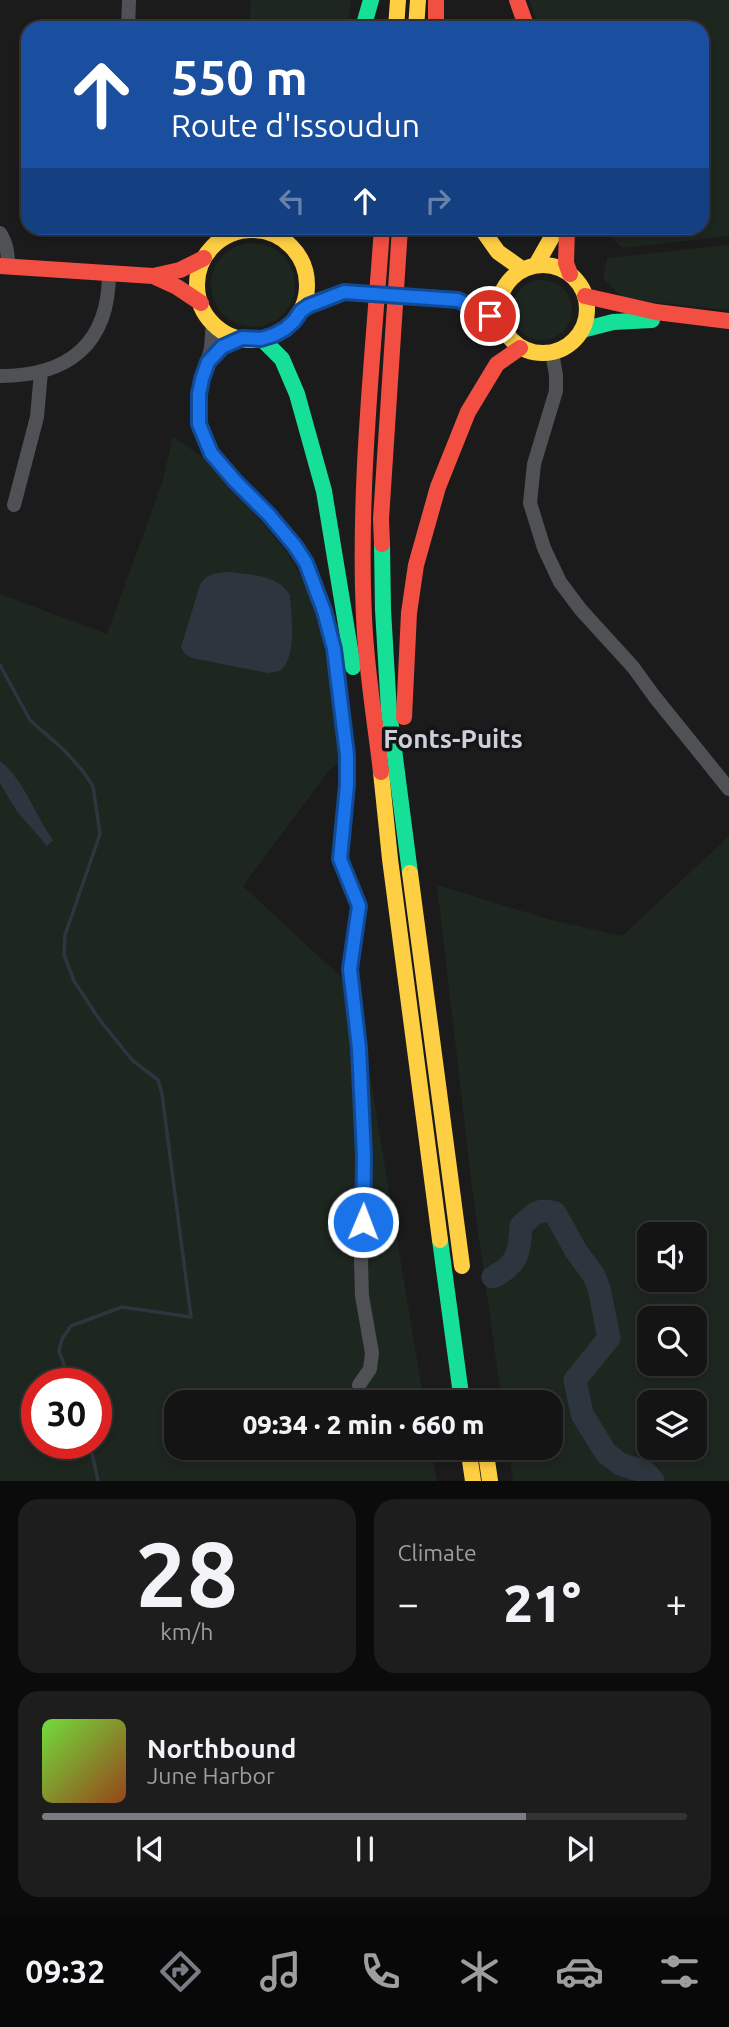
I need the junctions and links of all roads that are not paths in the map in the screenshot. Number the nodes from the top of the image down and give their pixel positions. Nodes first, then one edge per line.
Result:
1 (129, 0) edge
2 (371, 0) edge
3 (398, 0) edge
4 (418, 0) edge
5 (436, 0) edge
6 (517, 0) edge
7 (128, 21) edge
8 (365, 21) edge
9 (396, 21) edge
10 (416, 21) edge
11 (436, 21) edge
12 (524, 21) edge
13 (0, 233) edge
14 (274, 235) edge
15 (382, 235) edge
16 (400, 235) edge
17 (485, 235) edge
18 (554, 235) edge
19 (567, 235) edge
20 (217, 236) edge
21 (204, 258) junction
22 (4, 266) edge
23 (529, 267) junction
24 (305, 269) junction
25 (109, 273) junction
26 (570, 274) junction
27 (146, 276) junction
28 (506, 284) junction
29 (344, 292) junction
30 (585, 296) junction
31 (458, 300) junction
32 (201, 303) junction
33 (301, 311) junction
34 (699, 318) junction
35 (729, 321) edge
36 (213, 322) junction
37 (502, 327) junction
38 (582, 330) junction
39 (242, 338) junction
40 (261, 339) junction
41 (520, 348) junction
42 (552, 353) junction
43 (205, 370) junction
44 (41, 372) junction
45 (0, 376) edge
46 (14, 505) dead end
47 (729, 789) edge
48 (385, 814) junction
49 (410, 868) junction
50 (463, 1277) dead end
51 (359, 1385) dead end
52 (460, 1390) edge
53 (470, 1460) edge
54 (487, 1460) edge
55 (472, 1481) edge
56 (490, 1481) edge

1 - 7 street
2 - 8 main road
3 - 9 main road
4 - 10 main road
5 - 11 main road
6 - 12 main road
13 - 22 street
14 - 24 main road
15 - 48 main road
16 - 49 main road
17 - 23 main road
18 - 23 main road
19 - 26 main road
20 - 21 main road
21 - 27 main road
21 - 32 main road
22 - 25 main road
23 - 26 main road
23 - 28 main road
24 - 29 main road
24 - 33 main road
25 - 27 main road
25 - 44 street
26 - 30 main road
27 - 32 main road
28 - 31 main road
28 - 37 main road
29 - 31 main road, bridge
29 - 33 main road
30 - 34 main road
30 - 38 main road
31 - 37 main road
32 - 36 main road
33 - 40 main road
34 - 35 main road
34 - 38 main road
36 - 39 main road
36 - 43 street
37 - 41 main road
38 - 42 main road
39 - 40 main road
39 - 43 street
40 - 48 main road
41 - 42 main road
41 - 49 main road
42 - 47 street
43 - 51 street
44 - 45 street
44 - 46 street
48 - 52 main road
49 - 50 main road
53 - 55 main road
54 - 56 main road

